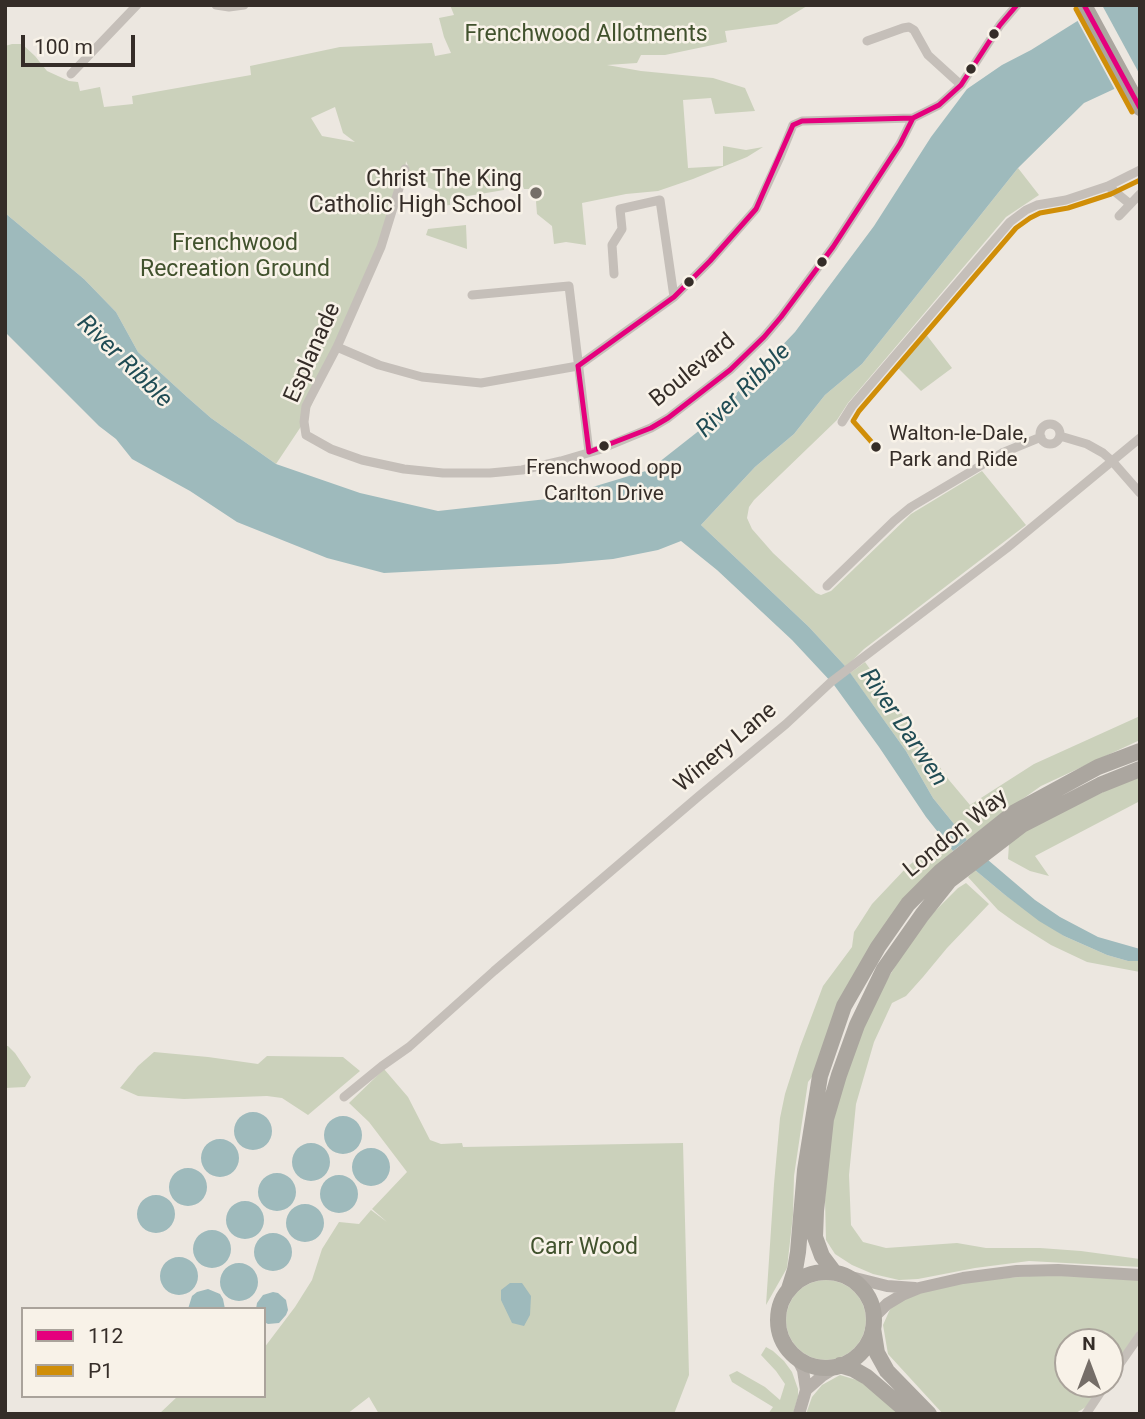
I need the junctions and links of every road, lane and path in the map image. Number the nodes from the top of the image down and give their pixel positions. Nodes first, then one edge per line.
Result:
1 (137, 5) edge
2 (216, 5) edge
3 (244, 5) edge
4 (1017, 5) edge
5 (1089, 6) edge
6 (867, 41) dead end
7 (71, 74) dead end
8 (1134, 83) edge
9 (961, 85) junction
10 (1140, 108) edge
11 (914, 118) junction
12 (405, 169) dead end
13 (1140, 170) edge
14 (1108, 186) junction
15 (1140, 194) edge
16 (1130, 204) junction
17 (1119, 216) dead end
18 (614, 274) dead end
19 (472, 295) dead end
20 (674, 297) junction
21 (337, 347) junction
22 (578, 366) junction
23 (842, 422) dead end
24 (306, 435) joint
25 (1060, 436) junction
26 (1041, 438) junction
27 (1140, 438) edge
28 (589, 452) junction
29 (1112, 461) junction
30 (1140, 493) edge
31 (827, 586) dead end
32 (1140, 751) edge
33 (1140, 769) edge
34 (1018, 818) junction
35 (945, 876) junction
36 (344, 1097) dead end
37 (841, 1274) junction
38 (1140, 1275) edge
39 (919, 1288) junction
40 (789, 1289) junction
41 (874, 1322) junction
42 (1140, 1335) edge
43 (797, 1358) junction
44 (1124, 1358) edge
45 (839, 1366) junction
46 (806, 1390) junction
47 (1097, 1398) edge
48 (800, 1414) edge
49 (910, 1414) edge
50 (929, 1414) edge
51 (1087, 1414) edge

1 - 7 street
2 - 3 street
4 - 9 street
5 - 8 highway
6 - 9 street
8 - 10 highway
9 - 11 street
11 - 20 street
11 - 28 street, Boulevard
12 - 21 street, Esplanade
13 - 14 street
14 - 16 street
14 - 23 street
15 - 16 street
16 - 17 street
18 - 20 street
19 - 22 street
20 - 22 street
21 - 22 street
21 - 24 street, Esplanade
22 - 28 street
24 - 28 street, Boulevard
25 - 26 street
25 - 26 street
25 - 29 street
26 - 31 street
27 - 29 street, Winery Lane
29 - 30 street
29 - 36 street, Winery Lane
32 - 34 highway, London Way
33 - 34 highway, London Way
34 - 35 highway, London Way
35 - 37 highway, London Way
35 - 40 highway, London Way
37 - 39 main road
37 - 40 highway
37 - 41 highway
38 - 39 main road
39 - 41 main road
40 - 43 highway
41 - 45 highway
41 - 50 highway
42 - 44 street
43 - 45 highway
43 - 46 main road
45 - 46 main road
45 - 49 highway
46 - 48 main road
47 - 51 street

